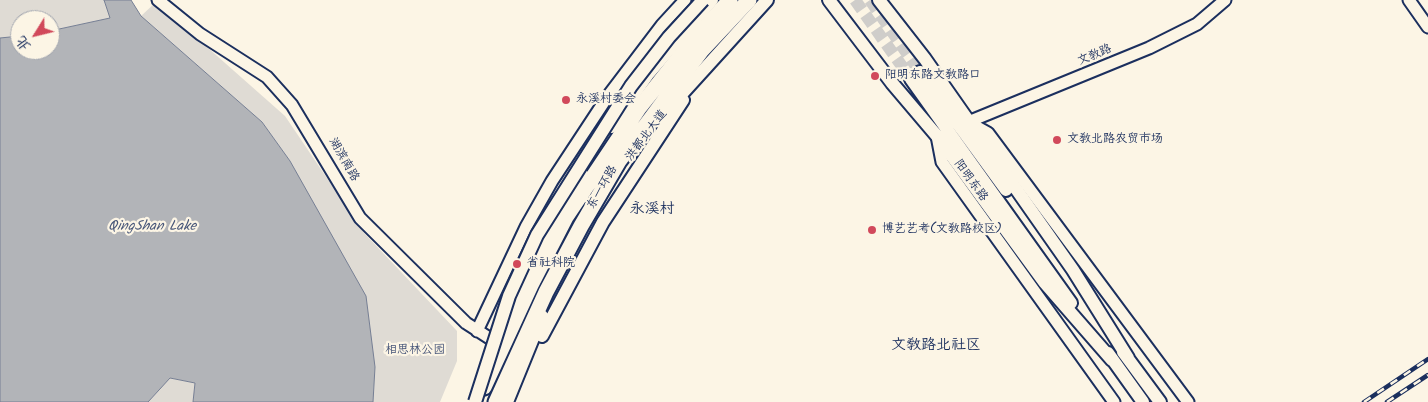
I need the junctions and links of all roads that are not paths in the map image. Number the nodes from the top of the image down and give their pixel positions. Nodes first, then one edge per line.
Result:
1 (158, 0) edge
2 (685, 0) edge
3 (703, 0) edge
4 (712, 0) edge
5 (730, 0) edge
6 (749, 0) edge
7 (767, 0) edge
8 (829, 0) edge
9 (879, 0) edge
10 (1225, 0) edge
11 (1410, 0) edge
12 (1424, 19) edge
13 (1428, 27) edge
14 (696, 80) junction
15 (968, 122) junction
16 (936, 136) junction
17 (477, 331) junction
18 (496, 342) junction
19 (1128, 358) junction
20 (1112, 360) junction
21 (469, 402) edge
22 (476, 402) edge
23 (496, 402) edge
24 (507, 402) edge
25 (513, 402) edge
26 (1114, 402) edge
27 (1143, 402) edge
28 (1160, 402) edge
29 (1188, 402) edge

1 - 17 main road, 湖滨南路
2 - 17 main road
3 - 22 main road, bridge
4 - 18 main road
5 - 22 highway, 东一环路, bridge
6 - 23 highway, 东一环路
7 - 14 main road, 洪都北大道
8 - 16 main road, 阳明东路
9 - 15 main road, 阳明东路
10 - 15 main road, 文教路
11 - 12 main road
12 - 13 main road
14 - 24 main road, 洪都北大道
14 - 25 main road
15 - 19 main road, 阳明东路
15 - 29 main road
16 - 20 main road, 阳明东路
16 - 26 main road
17 - 18 main road, 湖滨南路
18 - 21 main road
19 - 20 main road, 阳明东路
19 - 28 main road, 阳明东路
20 - 27 main road, 阳明东路

